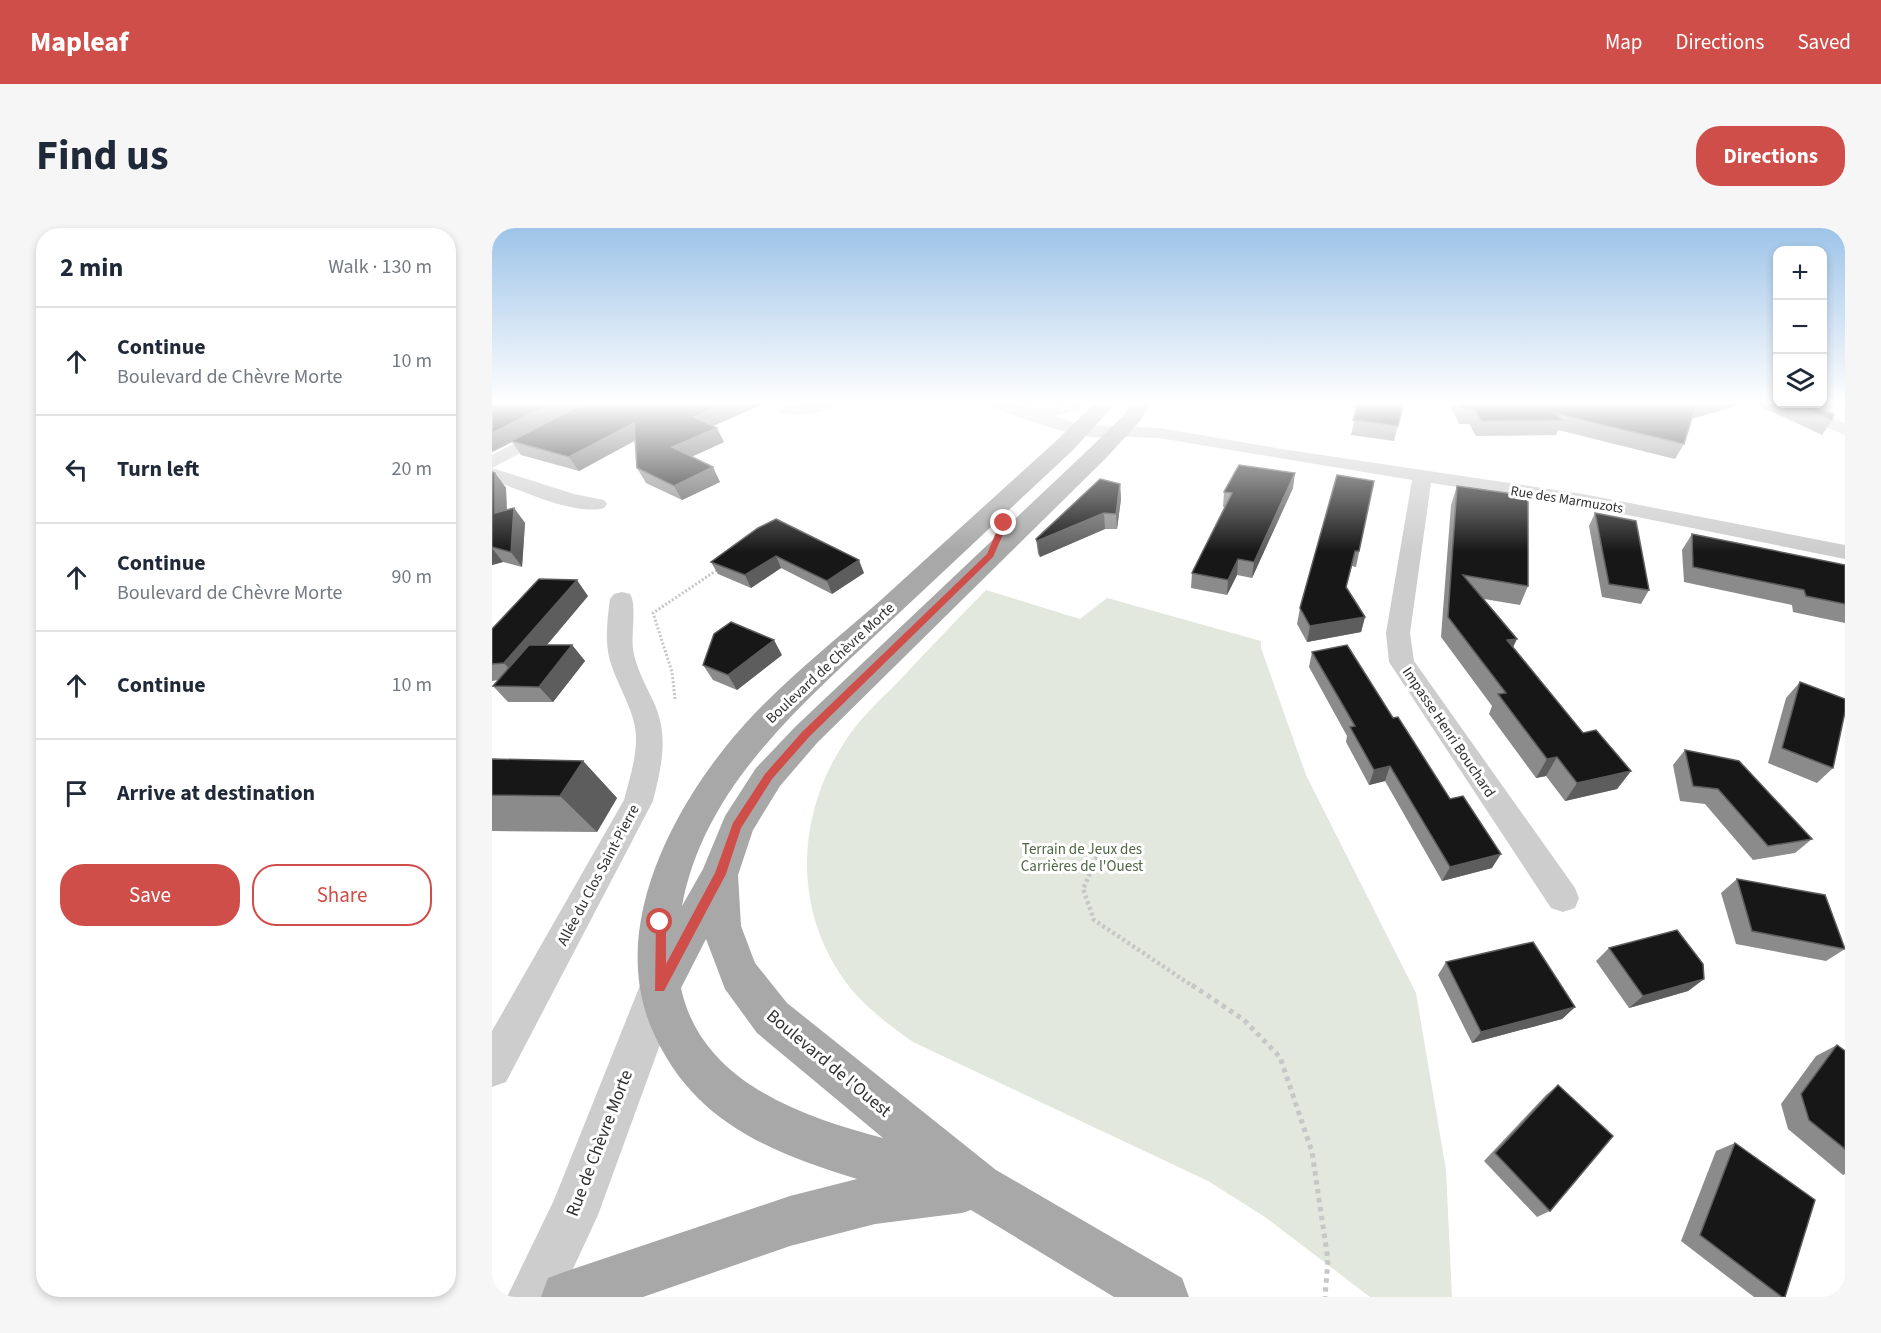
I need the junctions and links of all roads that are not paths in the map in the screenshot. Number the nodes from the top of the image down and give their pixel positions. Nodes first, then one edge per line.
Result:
1 (512, 452) edge
2 (1046, 452) edge
3 (1073, 452) edge
4 (1096, 452) edge
5 (1257, 452) edge
6 (492, 462) edge
7 (492, 474) edge
8 (1422, 476) junction
9 (597, 504) dead end
10 (1845, 552) edge
11 (990, 555) junction
12 (622, 599) dead end
13 (720, 874) junction
14 (1563, 898) dead end
15 (660, 987) junction
16 (492, 1068) edge
17 (979, 1187) junction
18 (533, 1297) edge
19 (567, 1297) edge
20 (1162, 1297) edge

1 - 6 street
2 - 15 main road, Boulevard de Chèvre Morte
3 - 11 main road
4 - 11 main road
5 - 8 street, Rue des Marmuzots
7 - 9 street
8 - 10 street, Rue des Marmuzots
8 - 14 street, Impasse Henri Bouchard
11 - 13 main road
12 - 16 street, Allée du Clos Saint-Pierre
13 - 15 main road
13 - 17 main road, Boulevard de l'Ouest
15 - 17 main road, Boulevard de l'Ouest
15 - 18 street, Rue de Chèvre Morte
17 - 19 main road
17 - 20 main road, Boulevard de l'Ouest

